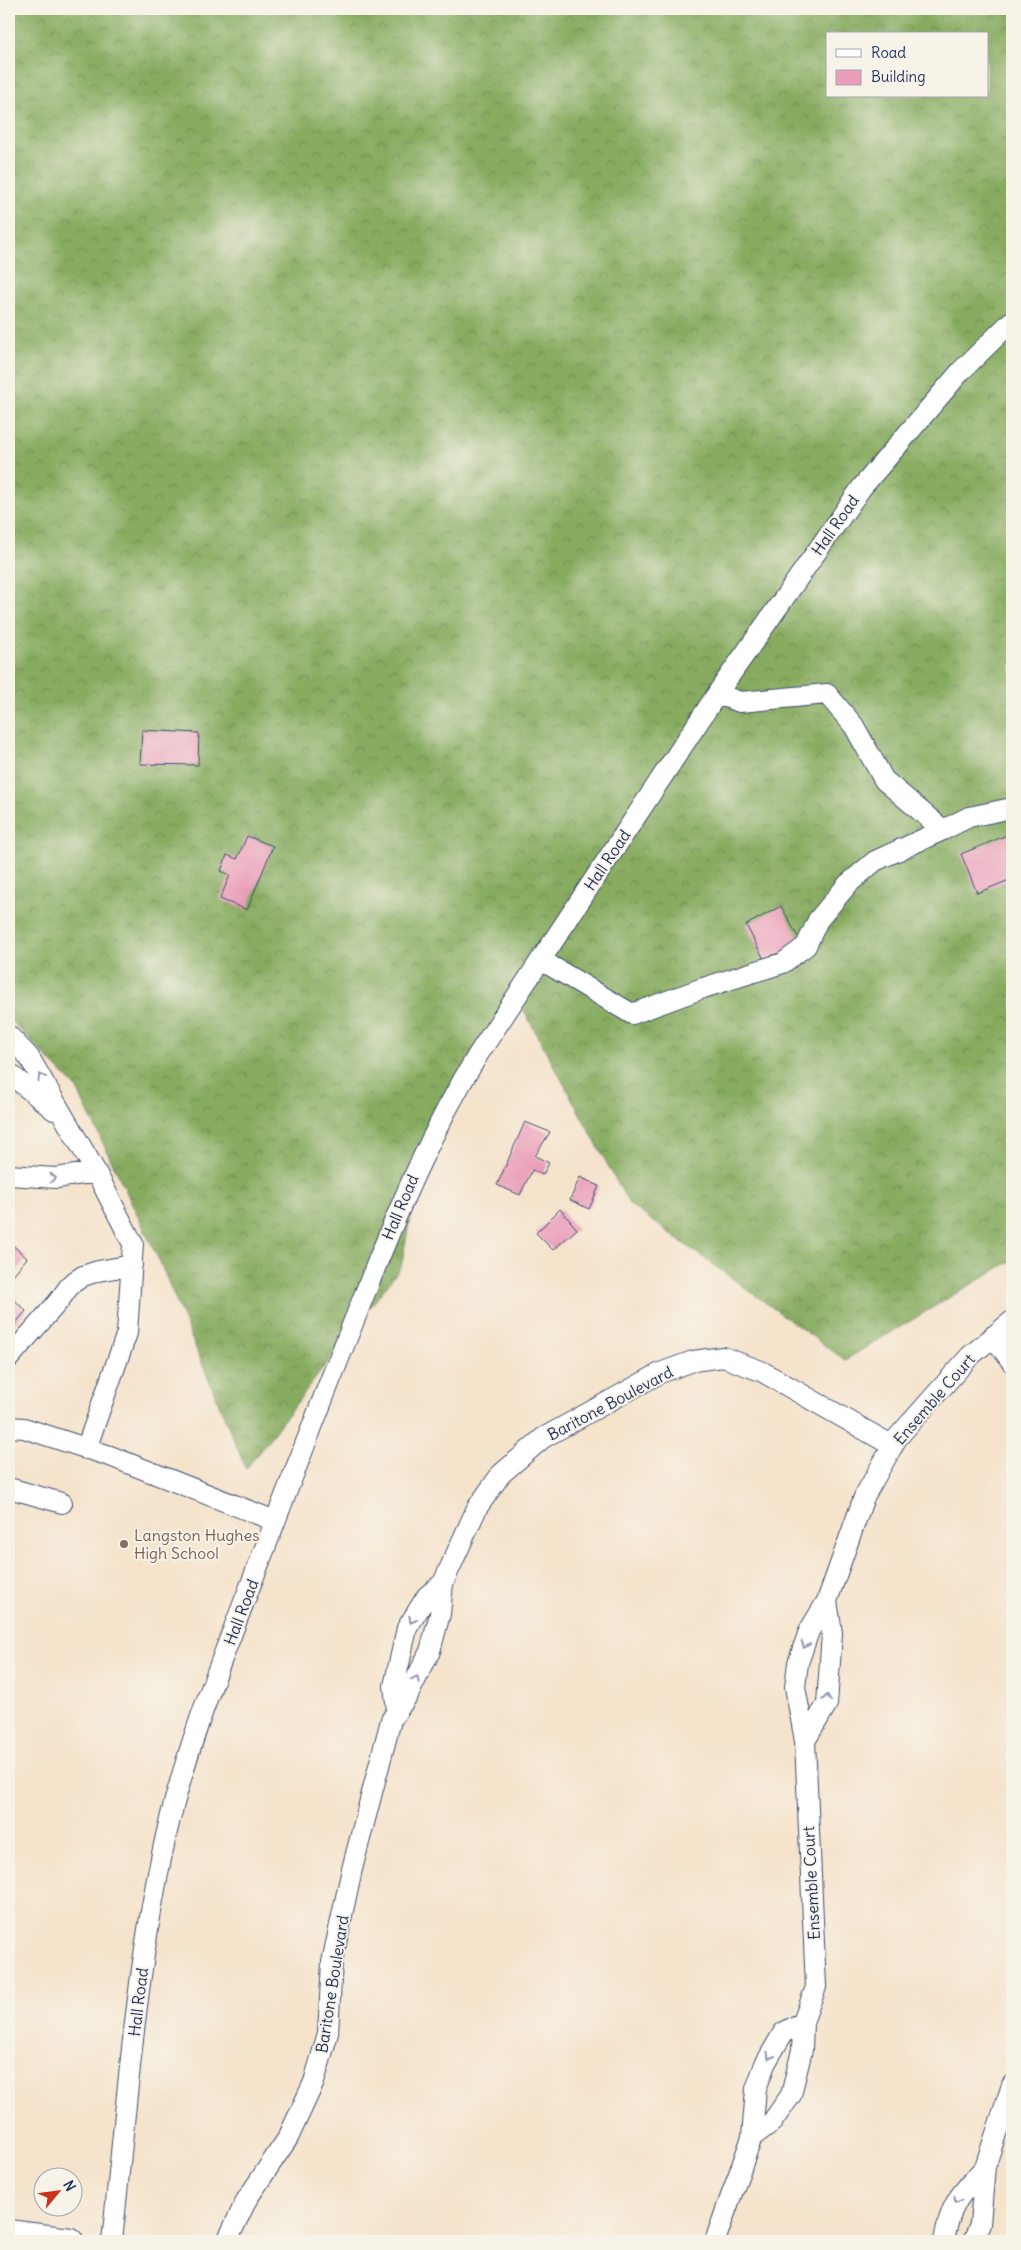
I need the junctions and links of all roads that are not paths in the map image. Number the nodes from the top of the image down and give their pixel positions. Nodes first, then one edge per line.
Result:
1 (1012, 321) edge
2 (717, 694) junction
3 (1012, 808) edge
4 (943, 830) junction
5 (541, 960) junction
6 (9, 1036) edge
7 (9, 1073) edge
8 (65, 1119) junction
9 (96, 1172) junction
10 (9, 1175) edge
11 (132, 1265) junction
12 (1012, 1321) edge
13 (993, 1336) junction
14 (9, 1358) edge
15 (1012, 1362) edge
16 (9, 1427) edge
17 (893, 1446) junction
18 (86, 1448) junction
19 (9, 1488) edge
20 (62, 1502) dead end
21 (275, 1521) junction
22 (443, 1583) junction
23 (827, 1601) junction
24 (394, 1715) junction
25 (805, 1741) junction
26 (803, 2022) junction
27 (1012, 2085) edge
28 (752, 2137) junction
29 (985, 2167) junction
30 (9, 2230) edge
31 (74, 2241) edge
32 (112, 2241) edge
33 (227, 2241) edge
34 (715, 2241) edge
35 (944, 2241) edge
36 (973, 2241) edge

1 - 2 street, Hall Road
2 - 4 street
2 - 5 street, Hall Road
3 - 4 street
4 - 5 street
5 - 21 street, Hall Road
8 -> 6 street
7 - 8 street
8 - 9 street
10 -> 9 street
9 - 11 street
11 - 14 street
11 - 18 street
12 - 13 street, Ensemble Court
13 - 15 street
13 - 17 street, Ensemble Court
16 - 18 street
17 - 22 street, Baritone Boulevard
17 - 23 street, Ensemble Court
18 - 21 street
19 - 20 street
21 - 32 street, Hall Road
24 -> 22 street, Baritone Boulevard
22 -> 24 street, Baritone Boulevard
25 -> 23 street, Ensemble Court
23 -> 25 street, Ensemble Court
24 - 33 street, Baritone Boulevard
25 - 26 street, Ensemble Court
26 - 28 street, Ensemble Court
26 -> 28 street
27 - 29 street
28 - 34 street
29 -> 35 street
29 - 36 street
30 - 31 street

